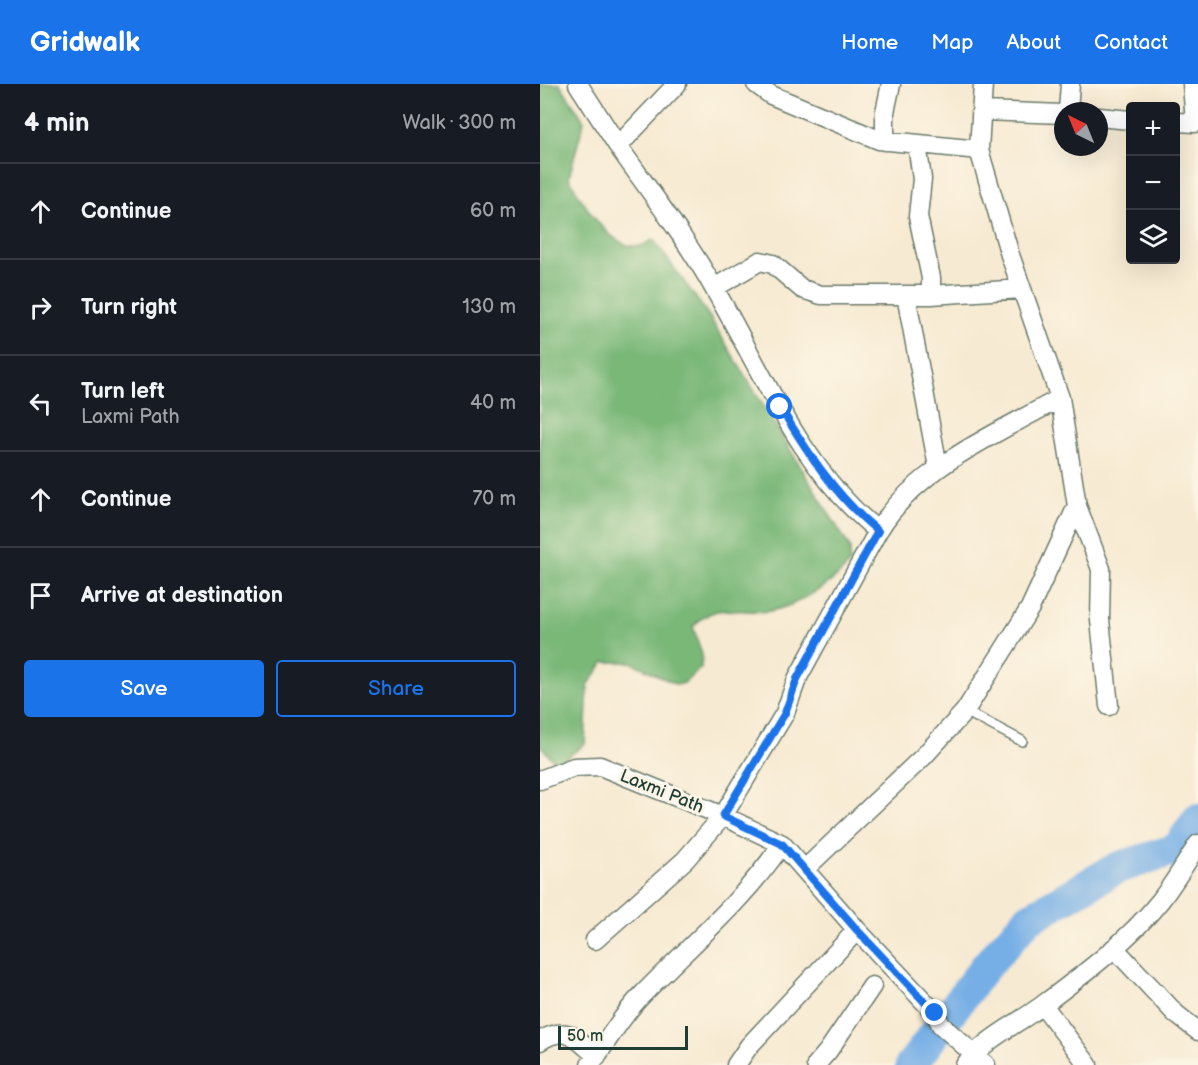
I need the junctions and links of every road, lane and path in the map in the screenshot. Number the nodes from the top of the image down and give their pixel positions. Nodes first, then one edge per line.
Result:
1 (578, 84) edge
2 (677, 84) edge
3 (756, 84) edge
4 (891, 84) edge
5 (983, 84) edge
6 (1070, 84) edge
7 (1192, 84) edge
8 (1069, 102) edge
9 (981, 111) junction
10 (1054, 114) edge
11 (1108, 118) edge
12 (1196, 119) edge
13 (1126, 120) edge
14 (1180, 121) edge
15 (885, 141) junction
16 (917, 144) junction
17 (618, 146) junction
18 (978, 150) junction
19 (714, 288) junction
20 (1022, 289) junction
21 (906, 295) junction
22 (931, 295) junction
23 (1060, 398) junction
24 (938, 467) junction
25 (1077, 506) junction
26 (878, 531) junction
27 (1108, 706) dead end
28 (965, 711) junction
29 (1022, 741) dead end
30 (540, 780) edge
31 (723, 816) junction
32 (782, 844) junction
33 (1198, 844) edge
34 (805, 869) junction
35 (857, 930) junction
36 (595, 940) dead end
37 (1114, 948) junction
38 (872, 986) dead end
39 (1043, 1005) junction
40 (1198, 1030) edge
41 (540, 1041) edge
42 (594, 1060) edge
43 (974, 1062) edge
44 (736, 1065) edge
45 (816, 1065) edge
46 (1088, 1065) edge

1 - 17 street
2 - 17 street
3 - 15 street
4 - 15 street
5 - 9 street
6 - 8 street
7 - 12 street
9 - 10 street
9 - 18 street
11 - 13 street
12 - 14 street
15 - 16 street
16 - 18 street
16 - 22 street
17 - 19 street
18 - 20 street
19 - 21 street
19 - 26 street
20 - 22 street
20 - 23 street
21 - 22 street
21 - 24 street
23 - 24 street
23 - 25 street
24 - 26 street
25 - 27 street
25 - 28 street
26 - 31 street
28 - 29 lane
28 - 34 street
30 - 31 street, Laxmi Path
31 - 32 street, Laxmi Path
31 - 36 street
32 - 34 street, Laxmi Path
32 - 42 street
33 - 37 street
34 - 35 street, Laxmi Path
35 - 43 street, Laxmi Path
35 - 44 street
37 - 39 street
37 - 40 street
38 - 45 street
39 - 43 street
39 - 46 street
41 - 42 street

